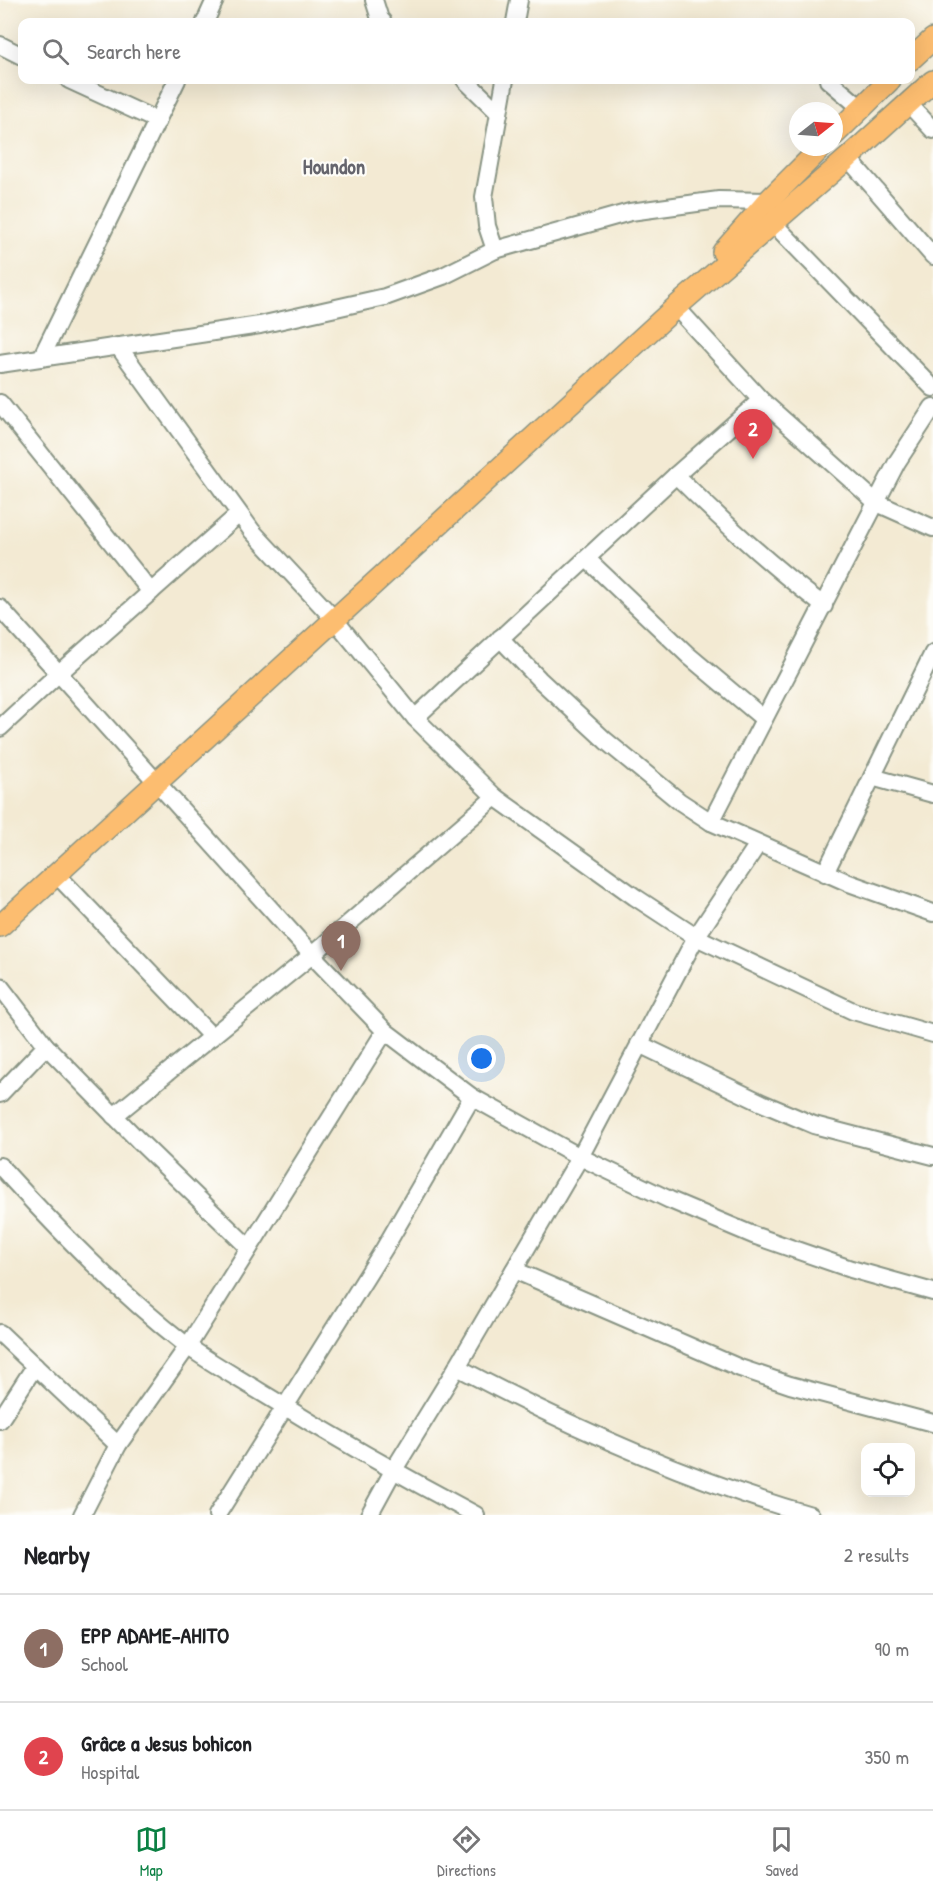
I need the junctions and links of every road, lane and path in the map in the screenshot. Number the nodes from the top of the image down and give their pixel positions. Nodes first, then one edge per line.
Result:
1 (215, 0) edge
2 (374, 0) edge
3 (519, 0) edge
4 (207, 18) edge
5 (380, 18) edge
6 (516, 18) edge
7 (933, 39) edge
8 (0, 45) edge
9 (18, 54) edge
10 (915, 55) edge
11 (933, 81) edge
12 (78, 84) edge
13 (175, 84) edge
14 (469, 84) edge
15 (504, 84) edge
16 (833, 84) edge
17 (887, 84) edge
18 (908, 103) junction
19 (861, 108) junction
20 (499, 113) junction
21 (158, 121) junction
22 (843, 126) edge
23 (933, 130) edge
24 (813, 156) edge
25 (848, 158) junction
26 (768, 201) junction
27 (773, 223) junction
28 (495, 250) junction
29 (933, 256) edge
30 (676, 307) junction
31 (118, 346) junction
32 (41, 358) junction
33 (0, 364) edge
34 (933, 388) edge
35 (761, 400) junction
36 (0, 403) edge
37 (933, 407) edge
38 (676, 475) junction
39 (877, 503) junction
40 (239, 514) junction
41 (933, 528) edge
42 (587, 559) junction
43 (151, 592) junction
44 (824, 606) junction
45 (0, 608) edge
46 (335, 620) junction
47 (500, 638) junction
48 (932, 658) edge
49 (58, 673) junction
50 (415, 718) junction
51 (764, 719) junction
52 (0, 728) edge
53 (872, 777) junction
54 (157, 782) junction
55 (933, 794) edge
56 (495, 797) junction
57 (711, 822) junction
58 (758, 844) junction
59 (825, 873) junction
60 (57, 874) junction
61 (933, 913) edge
62 (0, 926) edge
63 (696, 937) junction
64 (312, 955) junction
65 (0, 986) edge
66 (386, 1031) junction
67 (933, 1034) edge
68 (212, 1037) junction
69 (639, 1044) junction
70 (46, 1046) junction
71 (0, 1094) edge
72 (472, 1098) junction
73 (114, 1116) junction
74 (933, 1156) edge
75 (580, 1157) junction
76 (0, 1166) edge
77 (249, 1248) junction
78 (514, 1270) junction
79 (933, 1292) edge
80 (0, 1333) edge
81 (188, 1346) junction
82 (35, 1366) junction
83 (457, 1367) junction
84 (285, 1407) junction
85 (0, 1420) edge
86 (933, 1423) edge
87 (118, 1445) junction
88 (393, 1470) junction
89 (82, 1515) edge
90 (217, 1515) edge
91 (369, 1515) edge
92 (476, 1515) edge
93 (811, 1515) edge

1 - 4 street
2 - 5 street
3 - 6 street
7 - 10 main road
8 - 9 street
11 - 18 main road
12 - 21 street
13 - 21 street
14 - 20 street
15 - 20 street
16 - 19 street
17 - 19 main road
18 - 23 street
18 - 25 main road
19 - 22 main road
20 - 28 street
21 - 32 street
24 - 26 main road
25 - 27 main road
25 - 29 street
26 - 28 street
26 - 30 main road
27 - 30 main road
27 - 34 street
28 - 31 street
30 - 35 street
30 - 46 main road
31 - 32 street
31 - 40 street
32 - 33 street
35 - 38 street
35 - 39 street
36 - 43 street
37 - 39 street
38 - 42 street
38 - 44 street
39 - 41 street
39 - 44 street
40 - 43 street
40 - 46 street
42 - 47 street
42 - 51 street
43 - 49 street
44 - 51 street
45 - 49 street
46 - 50 street
46 - 54 main road
47 - 50 street
47 - 57 street
48 - 53 street
49 - 52 street
49 - 54 street
50 - 56 street
51 - 57 street
53 - 55 street
53 - 59 street
54 - 60 main road
54 - 64 street
56 - 63 street
56 - 64 street
57 - 58 street
58 - 59 street
58 - 63 street
59 - 61 street
60 - 62 main road
60 - 68 street
63 - 67 street
63 - 69 street
64 - 66 street
64 - 68 street
65 - 70 street
66 - 72 street
66 - 77 street
68 - 73 street
69 - 74 street
69 - 75 street
70 - 71 street
70 - 73 street
72 - 75 street
72 - 84 street
73 - 77 street
75 - 78 street
75 - 79 street
76 - 81 street
77 - 81 street
78 - 83 street
78 - 86 street
80 - 82 street
81 - 84 street
81 - 87 street
82 - 85 street
82 - 87 street
83 - 88 street
83 - 93 street
84 - 88 street
84 - 90 street
87 - 89 street
88 - 91 street
88 - 92 street

